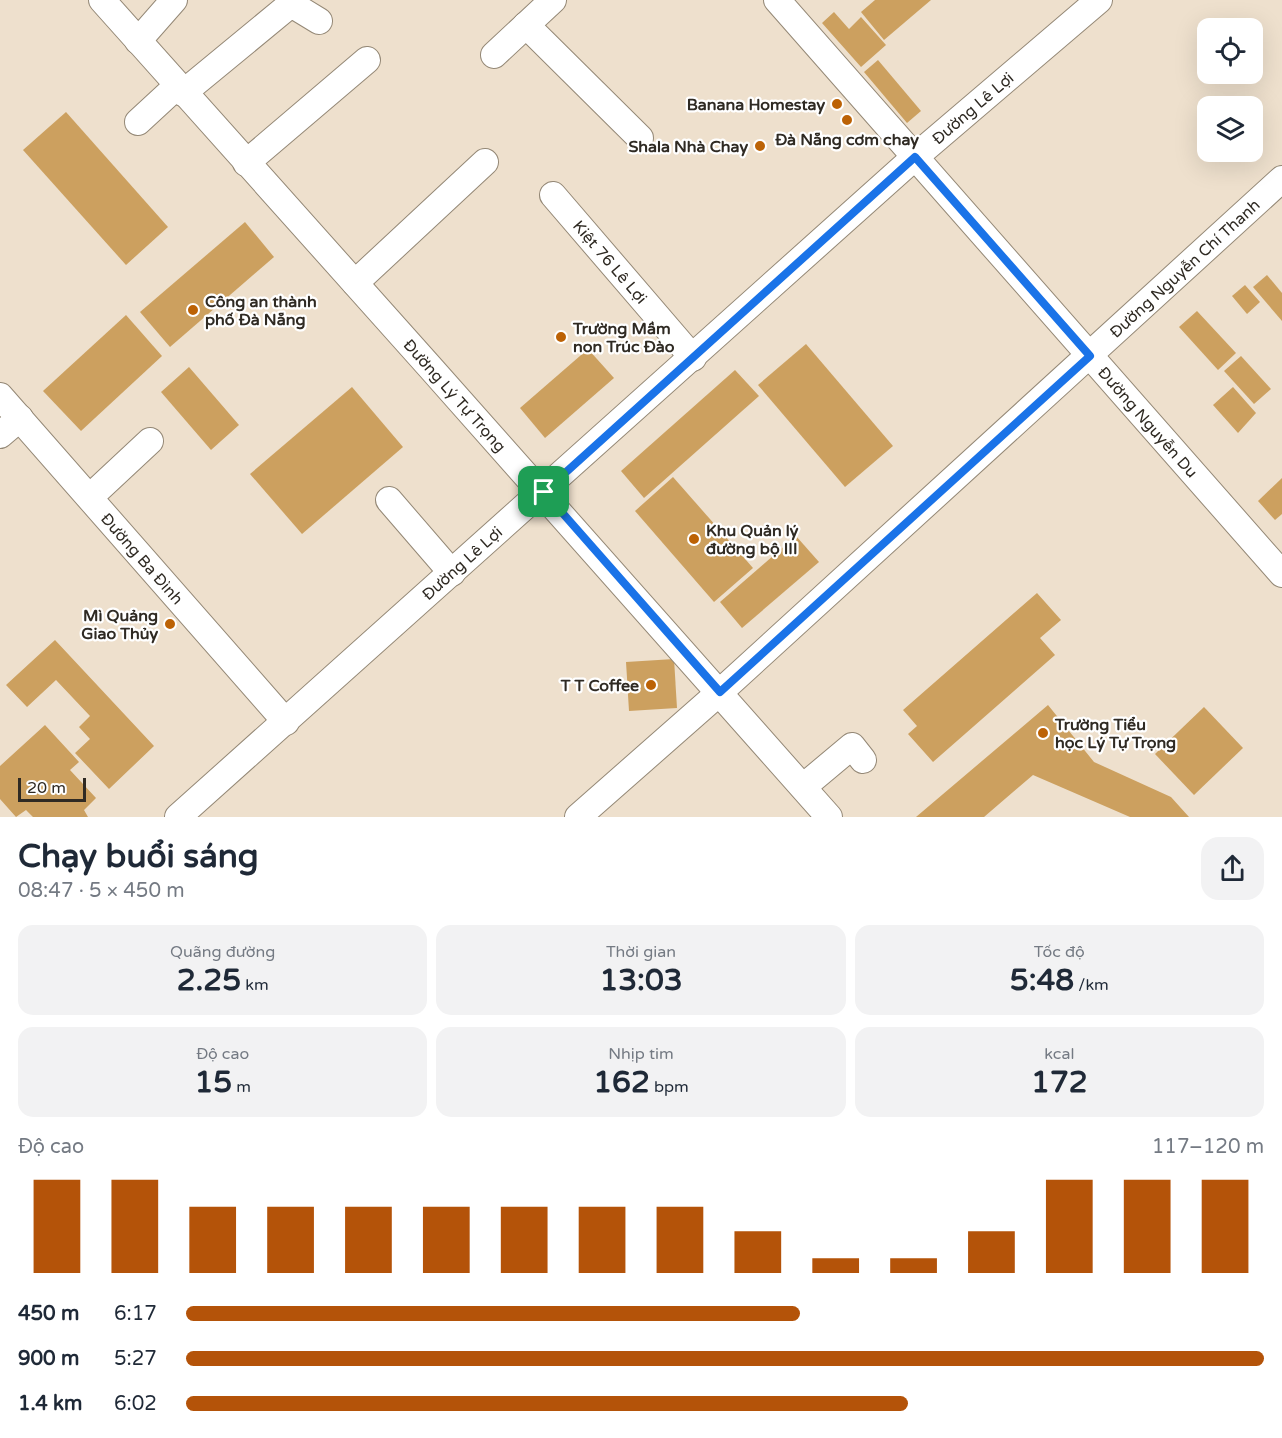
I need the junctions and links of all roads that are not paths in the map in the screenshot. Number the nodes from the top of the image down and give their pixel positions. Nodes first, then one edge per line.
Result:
1 (102, 0) edge
2 (174, 0) edge
3 (553, 0) edge
4 (777, 0) edge
5 (1099, 0) edge
6 (319, 21) dead end
7 (526, 25) junction
8 (138, 41) junction
9 (494, 55) dead end
10 (366, 60) dead end
11 (180, 90) junction
12 (138, 122) dead end
13 (640, 138) dead end
14 (915, 157) junction
15 (485, 162) dead end
16 (246, 163) junction
17 (1282, 179) edge
18 (553, 195) dead end
19 (355, 283) junction
20 (1090, 356) junction
21 (693, 358) junction
22 (0, 396) edge
23 (20, 418) junction
24 (0, 435) edge
25 (150, 441) dead end
26 (544, 492) junction
27 (90, 496) junction
28 (388, 500) dead end
29 (452, 573) junction
30 (1282, 574) edge
31 (720, 692) junction
32 (286, 722) junction
33 (863, 760) dead end
34 (803, 787) junction
35 (178, 817) edge
36 (578, 817) edge
37 (829, 817) edge

1 - 8 street, Đường Lý Tự Trọng
2 - 8 street
3 - 7 street
4 - 14 street, Đường Nguyễn Du
5 - 14 street, Đường Lê Lợi
6 - 11 street
7 - 9 street
7 - 13 street
8 - 11 street, Đường Lý Tự Trọng
10 - 16 street
11 - 12 street
11 - 16 street, Đường Lý Tự Trọng
14 - 20 street, Đường Nguyễn Du
14 - 21 street, Đường Lê Lợi
15 - 19 street
16 - 19 street, Đường Lý Tự Trọng
17 - 20 street, Đường Nguyễn Chí Thanh
18 - 21 street, Kiệt 76 Lê Lợi
19 - 26 street, Đường Lý Tự Trọng
20 - 30 street, Đường Nguyễn Du
20 - 31 street, Đường Nguyễn Chí Thanh
21 - 26 street, Đường Lê Lợi
22 - 23 street, Đường Ba Đình
23 - 24 street
23 - 27 street, Đường Ba Đình
25 - 27 street
26 - 29 street, Đường Lê Lợi
26 - 31 street, Đường Lý Tự Trọng
27 - 32 street, Đường Ba Đình
28 - 29 street
29 - 32 street, Đường Lê Lợi
31 - 34 street, Đường Lý Tự Trọng
31 - 36 street, Đường Nguyễn Chí Thanh
32 - 35 street, Đường Lê Lợi
33 - 34 street
34 - 37 street, Đường Lý Tự Trọng

